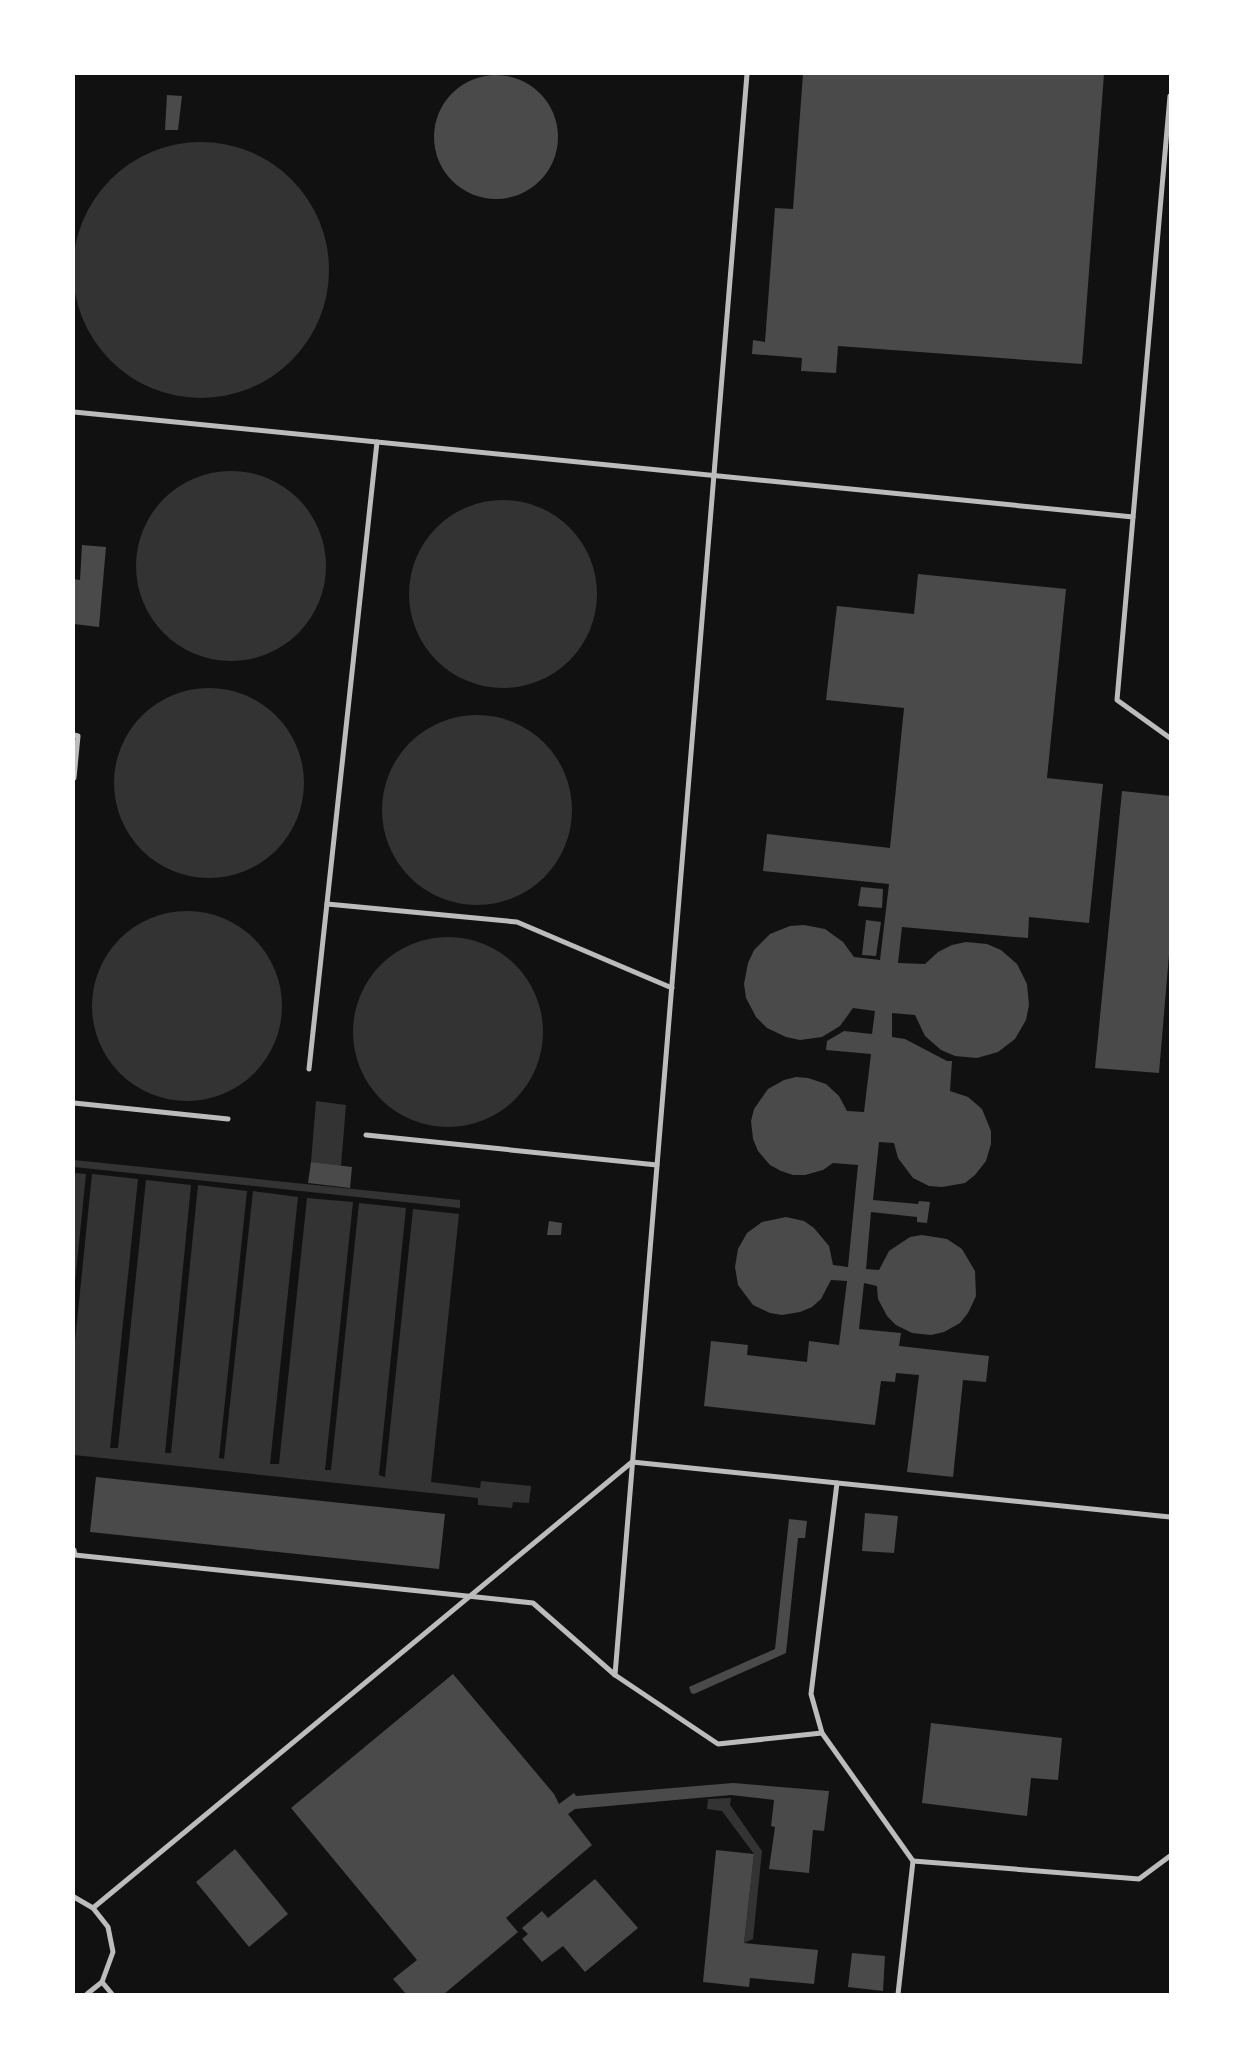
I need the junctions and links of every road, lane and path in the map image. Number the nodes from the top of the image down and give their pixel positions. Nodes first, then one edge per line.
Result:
1 (747, 74) edge
2 (1171, 96) edge
3 (74, 412) edge
4 (377, 442) junction
5 (714, 475) junction
6 (1133, 517) junction
7 (74, 735) edge
8 (1171, 737) edge
9 (74, 778) edge
10 (327, 904) junction
11 (671, 988) junction
12 (309, 1069) dead end
13 (74, 1103) edge
14 (228, 1119) dead end
15 (366, 1135) dead end
16 (657, 1165) junction
17 (632, 1462) junction
18 (837, 1483) junction
19 (1171, 1517) edge
20 (74, 1550) edge
21 (469, 1597) junction
22 (615, 1675) junction
23 (822, 1733) junction
24 (1171, 1856) edge
25 (913, 1861) junction
26 (74, 1898) edge
27 (93, 1908) junction
28 (102, 1982) junction
29 (87, 1994) edge
30 (112, 1994) edge
31 (898, 1994) edge

1 - 5 lane
2 - 6 lane
3 - 4 lane
4 - 5 lane
4 - 10 lane
5 - 6 lane
5 - 11 lane
6 - 8 lane
7 - 9 lane
10 - 11 lane
10 - 12 lane
11 - 16 lane
13 - 14 lane
15 - 16 lane
16 - 17 lane
17 - 18 lane
17 - 21 lane
17 - 22 lane
18 - 19 lane
18 - 23 lane
20 - 21 lane
21 - 22 lane
21 - 27 lane
22 - 23 lane
23 - 25 lane
24 - 25 lane
25 - 31 lane
26 - 27 lane
27 - 28 lane
28 - 29 lane
28 - 30 lane

